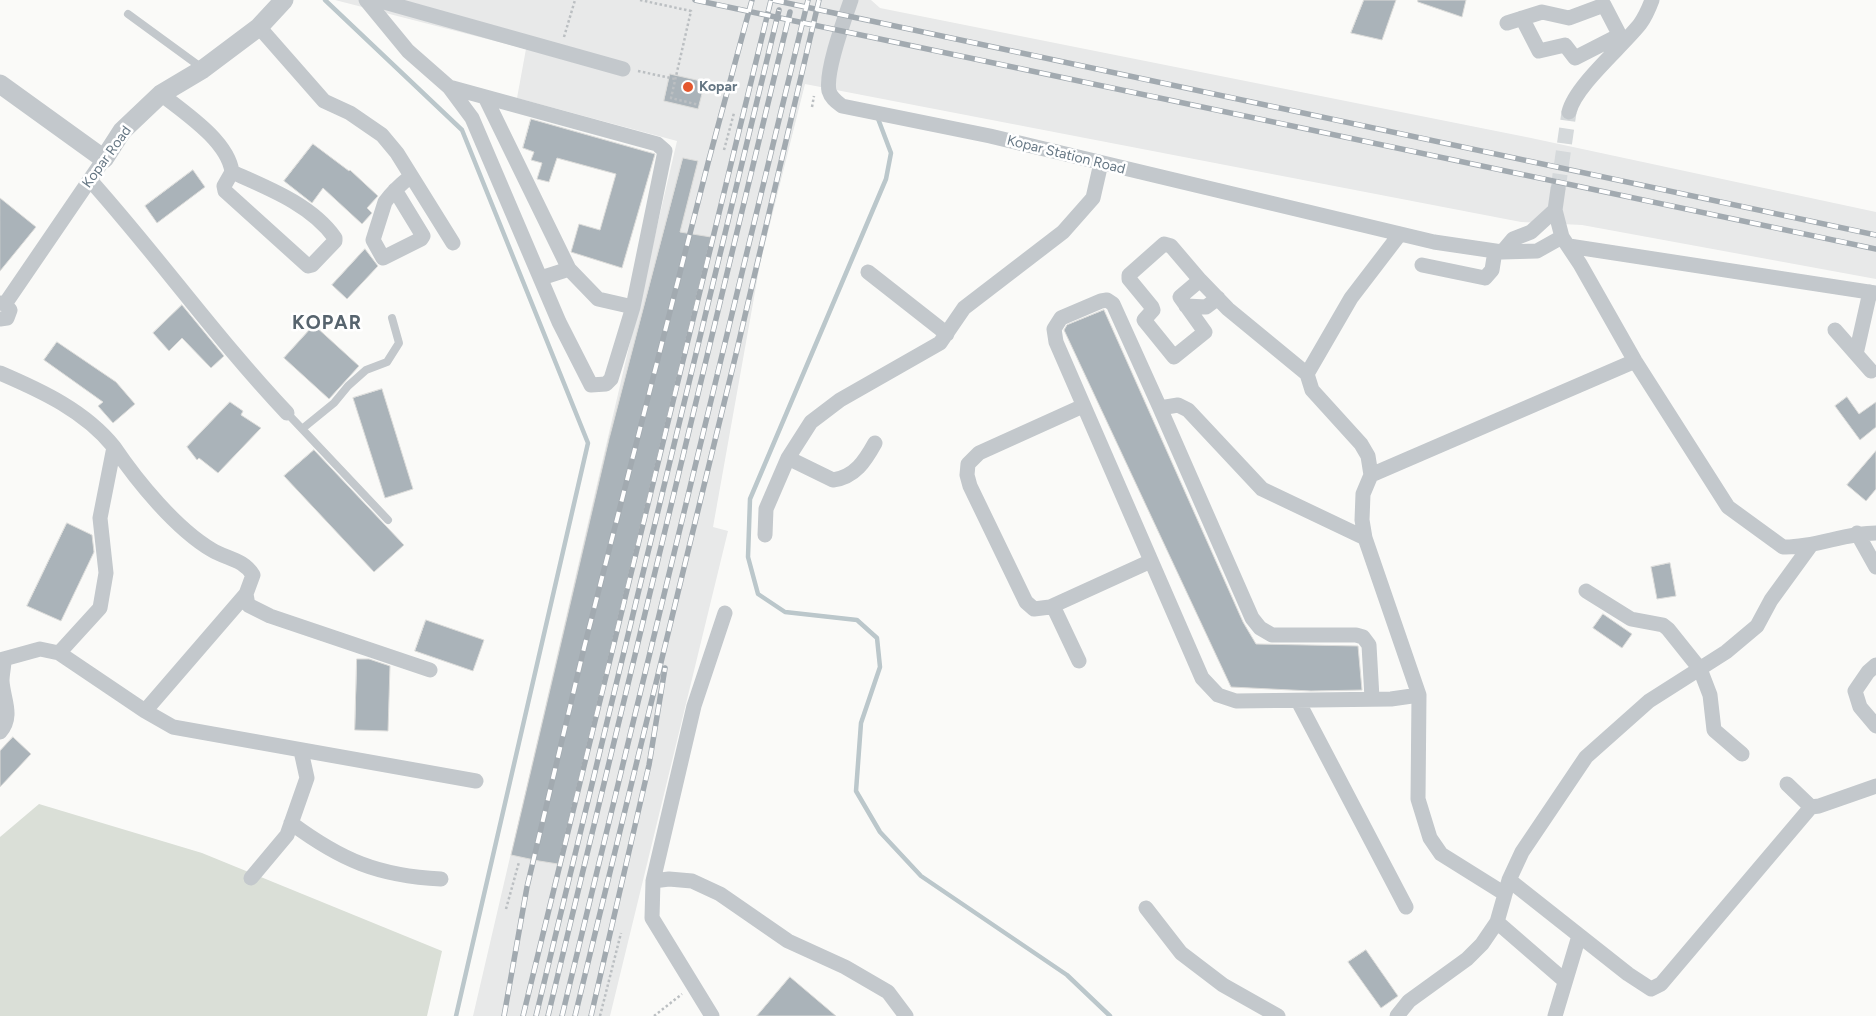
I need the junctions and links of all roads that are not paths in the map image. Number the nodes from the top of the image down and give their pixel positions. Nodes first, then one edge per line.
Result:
1 (284, 0) edge
2 (366, 0) edge
3 (377, 0) edge
4 (851, 0) edge
5 (1652, 0) edge
6 (128, 14) dead end
7 (1522, 18) junction
8 (1507, 23) dead end
9 (259, 27) junction
10 (203, 69) junction
11 (623, 69) road end
12 (0, 84) edge
13 (449, 87) junction
14 (161, 94) junction
15 (486, 97) junction
16 (1569, 112) tunnel mouth
17 (104, 159) junction
18 (1101, 163) junction
19 (232, 172) junction
20 (411, 176) junction
21 (90, 180) junction
22 (1558, 188) tunnel mouth
23 (394, 190) junction
24 (1555, 210) junction
25 (438, 219) junction
26 (421, 230) junction
27 (1400, 234) junction
28 (1565, 242) junction
29 (453, 243) dead end
30 (1499, 252) junction
31 (1422, 265) dead end
32 (569, 268) junction
33 (868, 272) dead end
34 (541, 278) junction
35 (1200, 280) junction
36 (1873, 293) edge
37 (1218, 298) junction
38 (3, 303) edge
39 (1186, 306) junction
40 (633, 307) junction
41 (392, 318) dead end
42 (0, 320) edge
43 (1835, 330) dead end
44 (947, 334) junction
45 (1856, 354) junction
46 (1635, 361) junction
47 (1870, 371) dead end
48 (0, 373) edge
49 (1307, 374) junction
50 (1083, 406) junction
51 (1160, 408) junction
52 (287, 414) joint
53 (302, 429) junction
54 (875, 443) dead end
55 (114, 447) junction
56 (788, 458) junction
57 (1371, 474) junction
58 (388, 520) dead end
59 (1856, 533) junction
60 (1876, 533) edge
61 (765, 535) dead end
62 (1365, 538) junction
63 (1811, 544) junction
64 (1151, 561) junction
65 (1876, 567) edge
66 (1586, 591) dead end
67 (246, 594) junction
68 (1053, 606) junction
69 (725, 613) dead end
70 (59, 654) junction
71 (2, 660) edge
72 (1079, 661) dead end
73 (1876, 665) edge
74 (1700, 669) junction
75 (430, 670) dead end
76 (1419, 695) junction
77 (1372, 698) junction
78 (1298, 702) junction
79 (145, 711) junction
80 (1876, 726) edge
81 (0, 732) edge
82 (301, 751) junction
83 (1742, 754) dead end
84 (476, 781) dead end
85 (1786, 784) dead end
86 (1876, 786) edge
87 (1811, 807) junction
88 (291, 822) junction
89 (251, 878) dead end
90 (441, 878) dead end
91 (1509, 880) junction
92 (653, 882) junction
93 (1505, 894) junction
94 (1406, 907) dead end
95 (1146, 908) dead end
96 (1497, 922) junction
97 (1579, 936) junction
98 (1565, 981) junction
99 (712, 1016) edge
100 (906, 1016) edge
101 (1278, 1016) edge
102 (1397, 1016) edge
103 (1555, 1016) edge

1 - 9 street, Kopar Road
2 - 13 street
3 - 11 street
4 - 18 street, Kopar Station Road
5 - 16 street
6 - 10 lane
7 - 7 street
7 - 8 street
9 - 10 street, Kopar Road
9 - 20 street
10 - 14 street, Kopar Road
12 - 17 street
13 - 15 street
13 - 34 street
14 - 17 street, Kopar Road
14 - 19 street
15 - 32 street
15 - 40 street
17 - 21 street, Kopar Road
18 - 27 street, Kopar Station Road
18 - 44 street
19 - 19 street
20 - 23 street
20 - 25 street
21 - 38 street, Kopar Road
21 - 52 street
22 - 24 street
23 - 26 street
23 - 26 street
24 - 28 street
24 - 30 street
25 - 26 street
25 - 29 street
27 - 30 street, Kopar Station Road
27 - 49 street
28 - 30 street, Kopar Station Road
28 - 36 street
28 - 46 street
30 - 31 street
32 - 34 street
32 - 40 street
33 - 44 street
34 - 40 street
35 - 37 street
35 - 39 street
35 - 39 street
36 - 45 street
37 - 39 street
37 - 49 street
38 - 42 street, Kopar Road
41 - 53 lane
43 - 45 street
44 - 56 street
45 - 47 street
46 - 57 street
46 - 63 street
48 - 55 street
49 - 57 street
50 - 51 street
50 - 64 street
50 - 68 street
51 - 62 street
51 - 77 street
52 - 53 lane
53 - 58 lane
54 - 56 street
55 - 67 street
55 - 70 street
56 - 61 street
57 - 62 street
59 - 60 street
59 - 63 street
59 - 65 street
62 - 76 street
63 - 74 street
64 - 68 street
64 - 78 street
66 - 74 street
67 - 75 street
67 - 79 street
68 - 72 street
69 - 92 street
70 - 71 street
70 - 79 street
71 - 81 street
73 - 80 street
74 - 83 street
74 - 91 street
76 - 77 street
76 - 93 street
77 - 78 street
78 - 94 street
79 - 82 street
82 - 84 street
82 - 88 street
85 - 87 street
86 - 87 street
87 - 97 street
88 - 89 street
88 - 90 street
91 - 93 street
91 - 97 street
92 - 99 street
92 - 100 street
93 - 96 street
95 - 101 street
96 - 98 street
96 - 102 street
97 - 98 street
98 - 103 street

